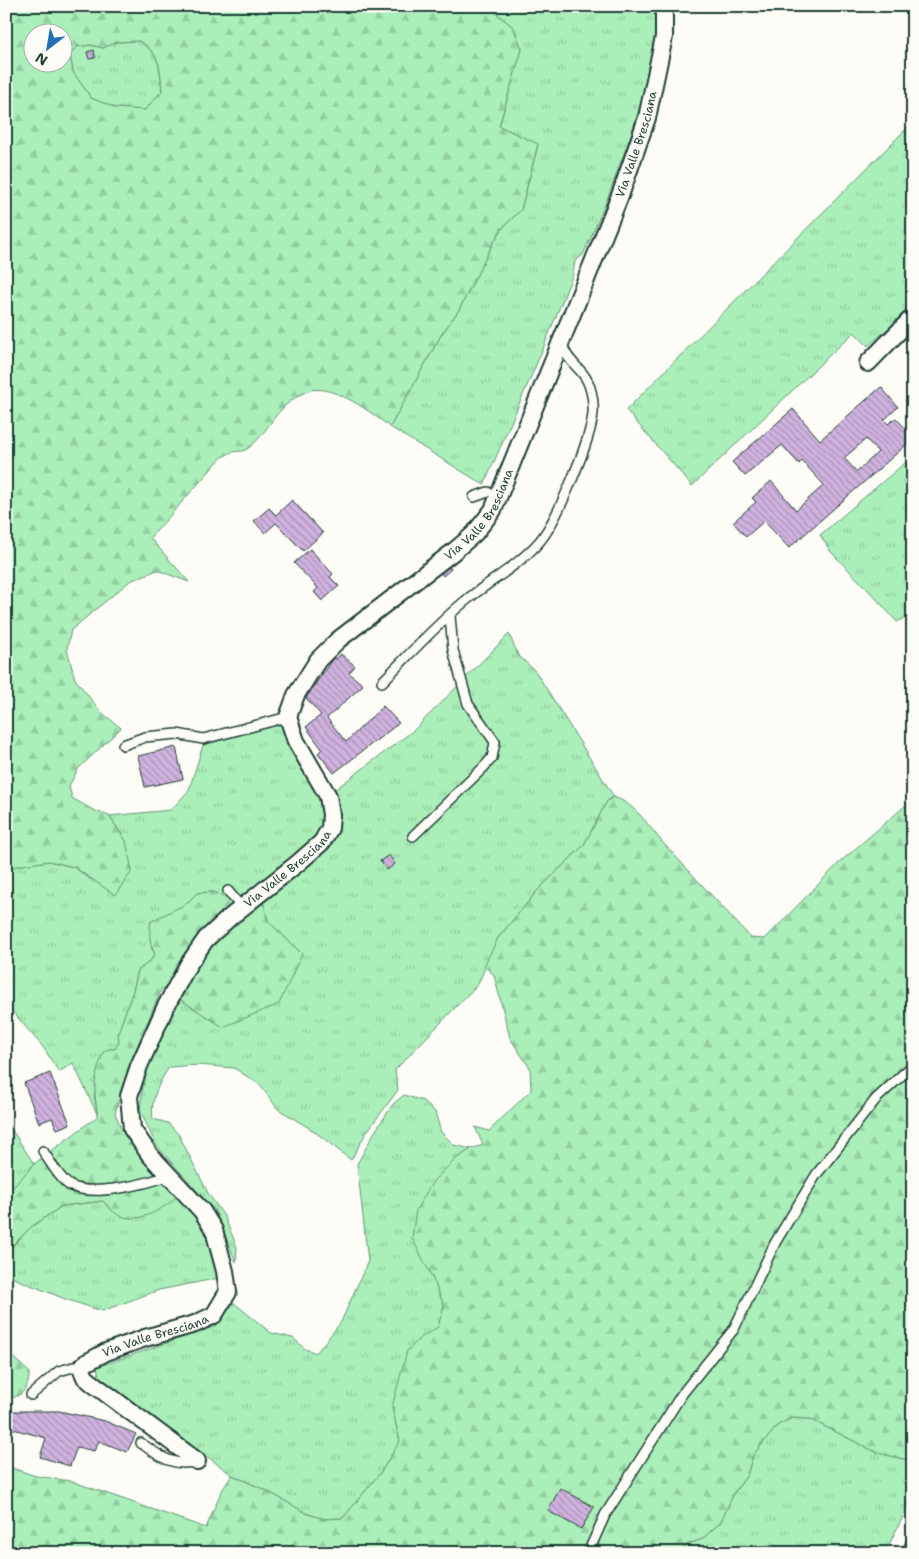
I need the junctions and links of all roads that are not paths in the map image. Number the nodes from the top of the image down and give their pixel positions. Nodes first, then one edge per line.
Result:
1 (664, 6) edge
2 (913, 316) edge
3 (561, 338) junction
4 (868, 363) dead end
5 (488, 492) dead end
6 (474, 497) dead end
7 (450, 616) junction
8 (382, 682) dead end
9 (288, 717) junction
10 (123, 745) dead end
11 (413, 836) dead end
12 (228, 890) dead end
13 (242, 908) junction
14 (913, 1065) edge
15 (43, 1151) dead end
16 (170, 1175) junction
17 (84, 1364) junction
18 (31, 1395) dead end
19 (141, 1443) dead end
20 (197, 1461) joint
21 (588, 1553) edge

1 - 3 street, Via Valle Bresciana
2 - 4 street
3 - 7 lane
3 - 9 street, Via Valle Bresciana
5 - 6 lane
7 - 8 lane
7 - 11 lane
9 - 10 lane
9 - 13 street, Via Valle Bresciana
12 - 13 lane
13 - 16 street, Via Valle Bresciana
14 - 21 lane
15 - 16 lane
16 - 17 street, Via Valle Bresciana
17 - 18 lane
17 - 20 street
19 - 20 lane

